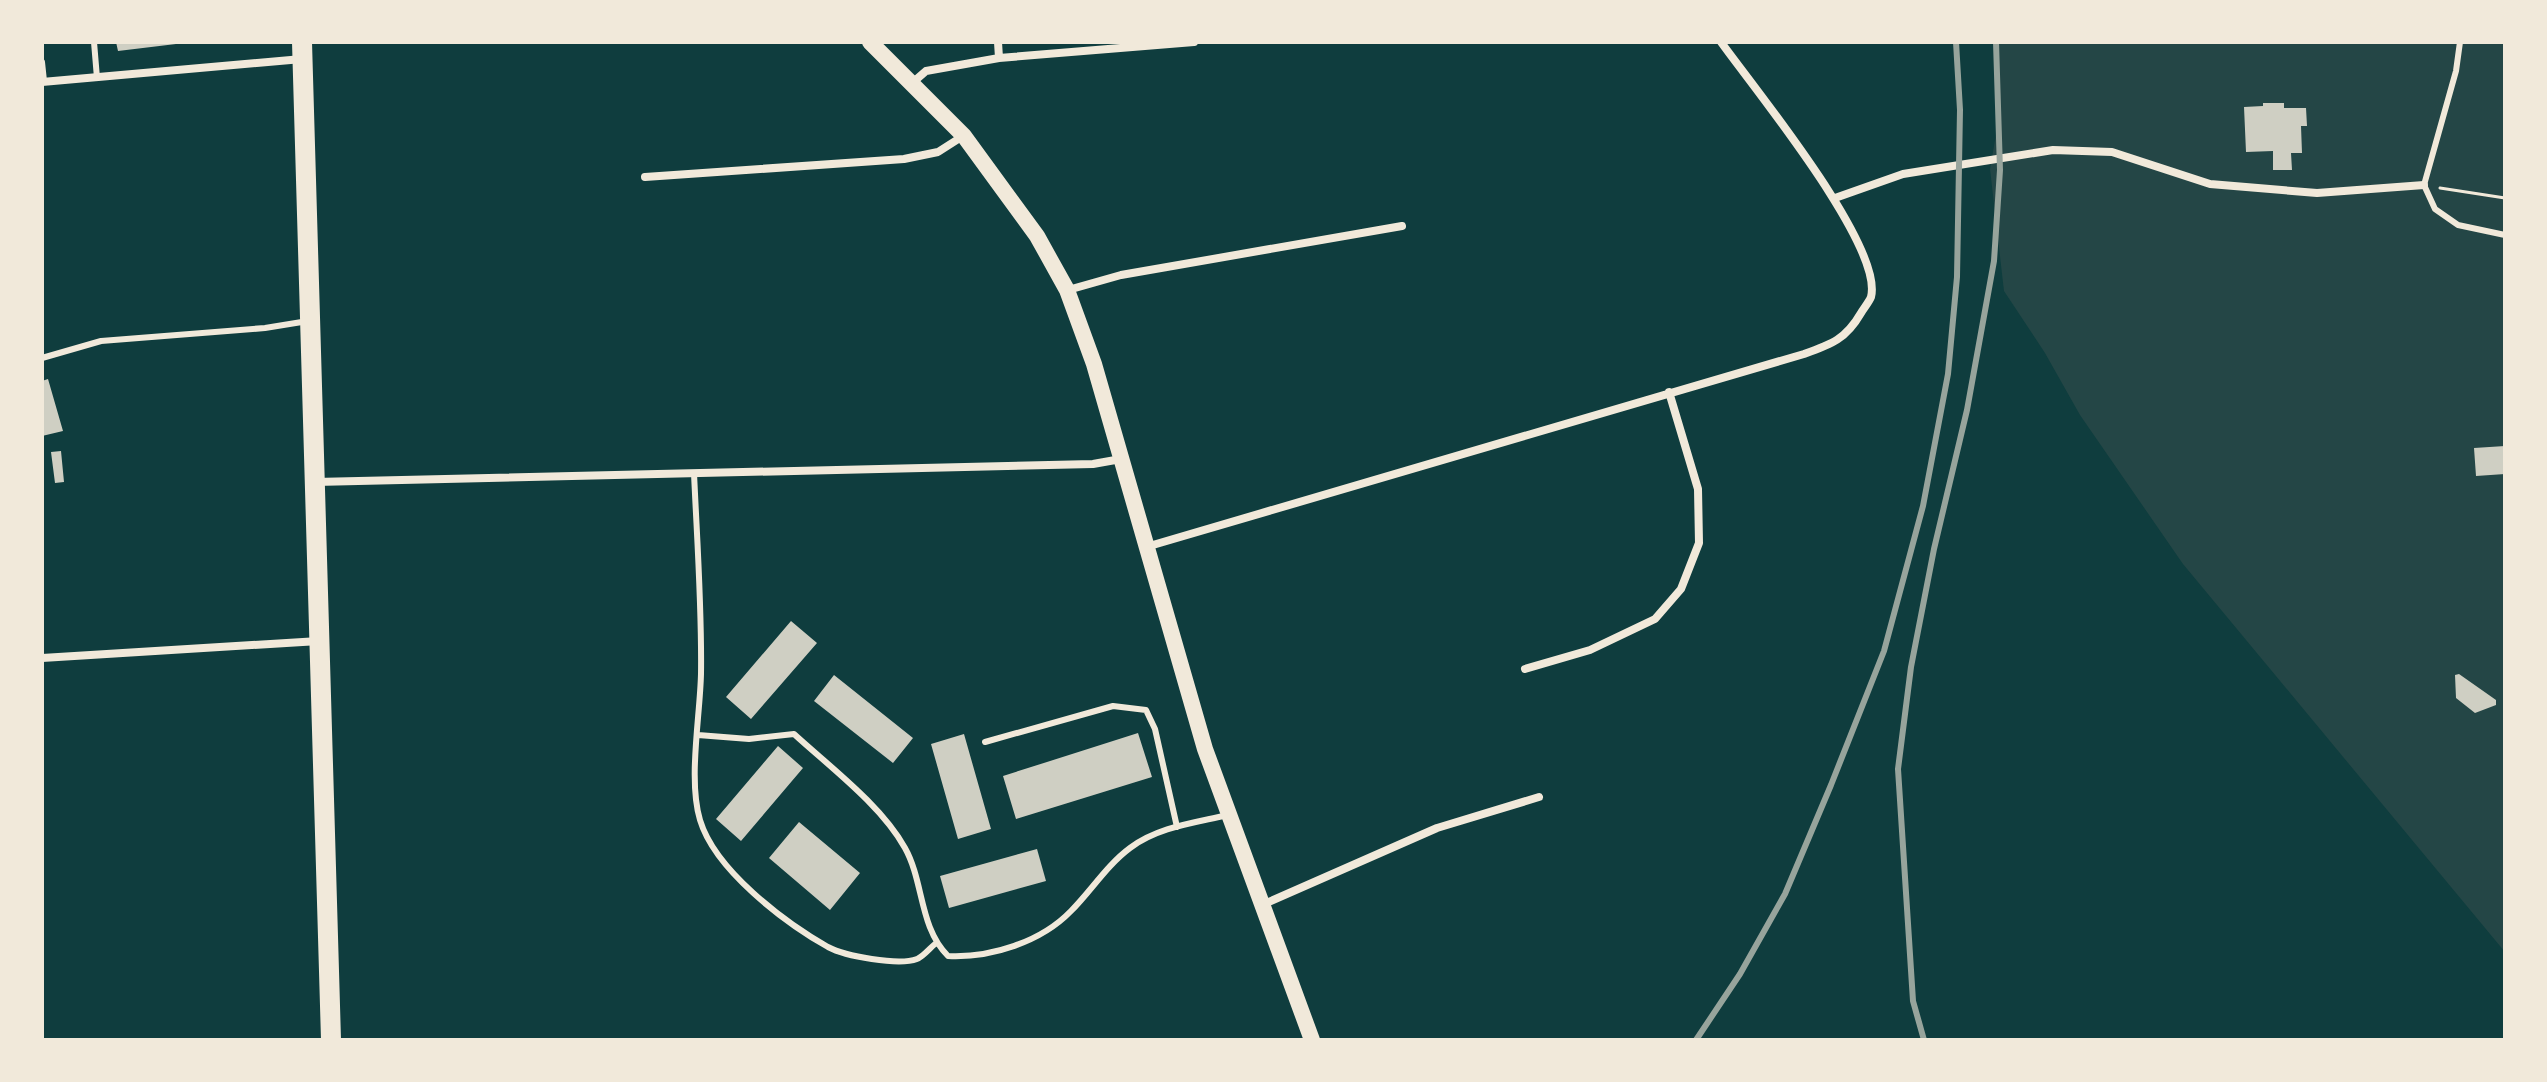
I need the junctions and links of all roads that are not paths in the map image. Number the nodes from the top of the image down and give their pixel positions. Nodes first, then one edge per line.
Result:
1 (94, 42) edge
2 (870, 42) edge
3 (998, 42) edge
4 (1194, 42) edge
5 (1721, 42) edge
6 (2460, 42) edge
7 (303, 50) edge
8 (999, 58) junction
9 (42, 62) edge
10 (97, 78) junction
11 (43, 82) edge
12 (911, 84) junction
13 (964, 136) junction
14 (645, 177) dead end
15 (2424, 185) junction
16 (1835, 198) junction
17 (1402, 226) dead end
18 (2505, 235) edge
19 (1067, 290) junction
20 (312, 320) junction
21 (42, 358) edge
22 (1669, 392) junction
23 (1122, 459) junction
24 (694, 473) junction
25 (313, 482) junction
26 (1146, 547) junction
27 (320, 641) junction
28 (42, 658) edge
29 (1525, 669) dead end
30 (698, 735) junction
31 (985, 742) dead end
32 (1539, 797) dead end
33 (1228, 815) junction
34 (1177, 827) junction
35 (1261, 905) junction
36 (935, 944) junction
37 (331, 1040) edge
38 (1312, 1040) edge

1 - 10 lane
2 - 12 main road
3 - 8 street
4 - 8 street
5 - 16 street
6 - 15 lane
7 - 10 street
7 - 20 main road
8 - 12 street
9 - 11 lane
10 - 11 street
12 - 13 main road
13 - 14 street
13 - 19 main road
15 - 16 street
15 - 18 lane
16 - 22 street
17 - 19 street
19 - 23 main road
20 - 21 lane
20 - 25 main road
22 - 26 street
22 - 29 street
23 - 24 street
23 - 26 main road
24 - 25 street
24 - 30 lane
25 - 27 main road
26 - 33 main road
27 - 28 street
27 - 37 main road
30 - 36 lane
30 - 36 lane
31 - 34 lane
32 - 35 street
33 - 34 lane
33 - 35 main road
34 - 36 lane
35 - 38 main road

